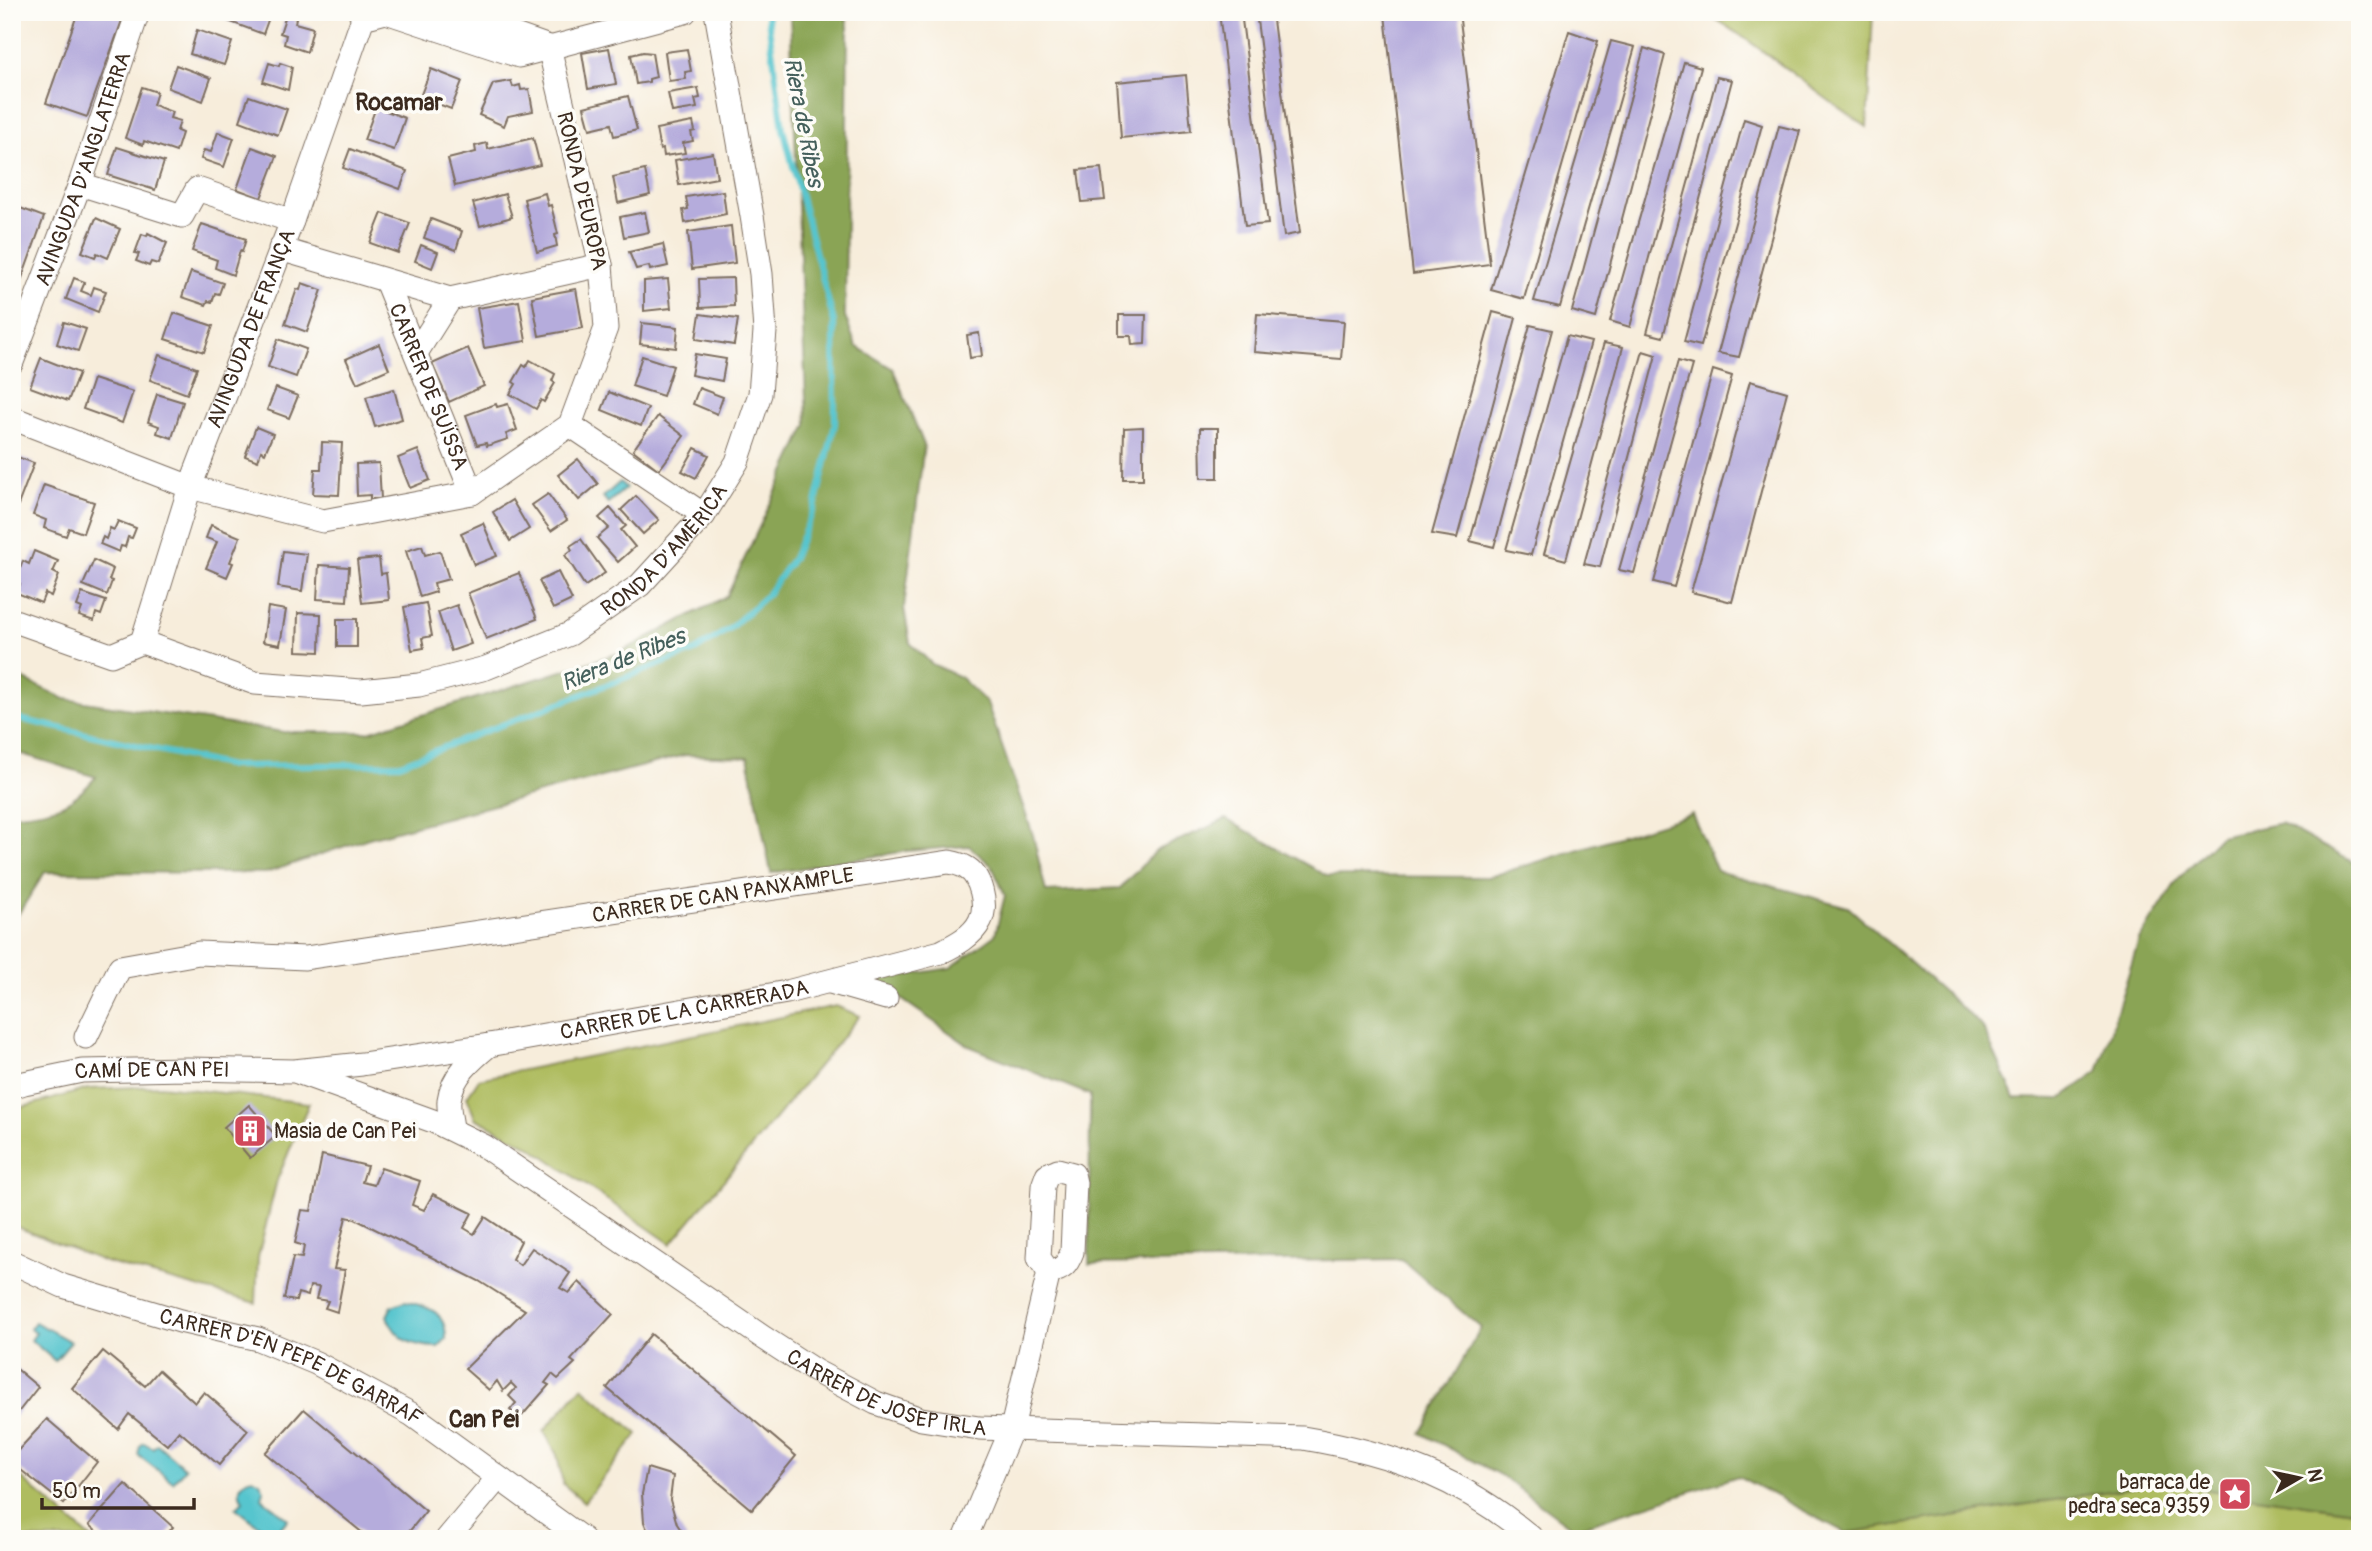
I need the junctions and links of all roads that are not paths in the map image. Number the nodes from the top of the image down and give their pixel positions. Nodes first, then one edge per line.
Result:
1 (138, 12) edge
2 (450, 12) edge
3 (685, 12) edge
4 (716, 12) edge
5 (370, 13) edge
6 (548, 47) junction
7 (80, 184) junction
8 (292, 221) junction
9 (280, 249) junction
10 (601, 265) junction
11 (386, 281) junction
12 (450, 299) junction
13 (416, 352) junction
14 (12, 362) edge
15 (12, 418) edge
16 (570, 425) junction
17 (190, 487) junction
18 (472, 493) junction
19 (704, 515) junction
20 (12, 620) edge
21 (142, 642) junction
22 (877, 968) joint
23 (827, 981) junction
24 (886, 998) dead end
25 (86, 1037) dead end
26 (489, 1045) junction
27 (293, 1071) junction
28 (12, 1087) edge
29 (452, 1128) junction
30 (12, 1262) edge
31 (1049, 1272) dead end
32 (1012, 1429) junction
33 (498, 1478) junction
34 (447, 1539) edge
35 (583, 1539) edge
36 (965, 1539) edge
37 (1533, 1539) edge

1 - 7 street, AVINGUDA D'ANGLATERRA
2 - 6 street
3 - 6 street
4 - 19 street, RONDA D'AMÈRICA
5 - 6 street
5 - 8 street, AVINGUDA DE FRANÇA
6 - 10 street, RONDA D'EUROPA
7 - 8 street
7 - 14 street, AVINGUDA D'ANGLATERRA
8 - 9 street, AVINGUDA DE FRANÇA
9 - 11 street
9 - 17 street, AVINGUDA DE FRANÇA
10 - 12 street
10 - 16 street, RONDA D'EUROPA
11 - 12 street
11 - 13 street, CARRER DE SUÏSSA
12 - 13 street
13 - 18 street, CARRER DE SUÏSSA
15 - 17 street
16 - 18 street
16 - 19 street
17 - 18 street
17 - 21 street, AVINGUDA DE FRANÇA
19 - 21 street, RONDA D'AMÈRICA
20 - 21 street
22 - 23 street, CARRER DE LA CARRERADA
22 - 25 street, CARRER DE CAN PANXAMPLE
23 - 24 street
23 - 26 street, CARRER DE LA CARRERADA
26 - 27 street, CARRER DE LA CARRERADA
26 - 29 street
27 - 28 street, CAMÍ DE CAN PEI
27 - 29 street, CARRER DE JOSEP IRLA
29 - 32 street, CARRER DE JOSEP IRLA
30 - 33 street, CARRER D'EN PEPE DE GARRAF
31 - 32 street
32 - 36 street
32 - 37 street, CARRER DE JOSEP IRLA
33 - 34 street
33 - 35 street, CARRER D'EN PEPE DE GARRAF

